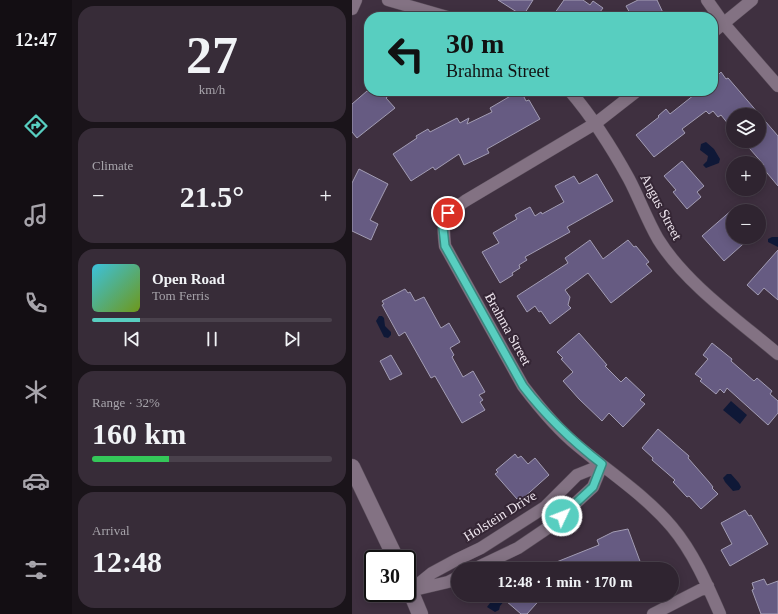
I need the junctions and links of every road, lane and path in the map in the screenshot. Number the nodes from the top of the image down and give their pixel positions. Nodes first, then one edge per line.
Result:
1 (356, 0) edge
2 (388, 0) edge
3 (707, 0) edge
4 (752, 0) edge
5 (352, 9) edge
6 (430, 12) edge
7 (716, 12) edge
8 (718, 16) edge
9 (724, 24) junction
10 (718, 28) edge
11 (778, 86) edge
12 (574, 96) edge
13 (631, 96) edge
14 (596, 123) junction
15 (778, 354) edge
16 (602, 464) junction
17 (352, 467) edge
18 (392, 550) edge
19 (489, 562) edge
20 (451, 580) edge
21 (416, 582) edge
22 (416, 585) edge
23 (708, 586) junction
24 (415, 602) edge
25 (420, 614) edge
26 (653, 614) edge
27 (720, 614) edge

1 - 5 street
2 - 6 street
3 - 7 street
4 - 9 street
8 - 9 street
9 - 10 street
9 - 11 street
12 - 14 street, Angus Street
13 - 14 street, Brahma Street
14 - 15 street, Angus Street
14 - 16 street, Brahma Street
16 - 19 street
16 - 21 street, Holstein Drive
16 - 23 street, Brahma Street
17 - 18 street
20 - 22 street
23 - 26 street
23 - 27 street, Brahma Street
24 - 25 street

